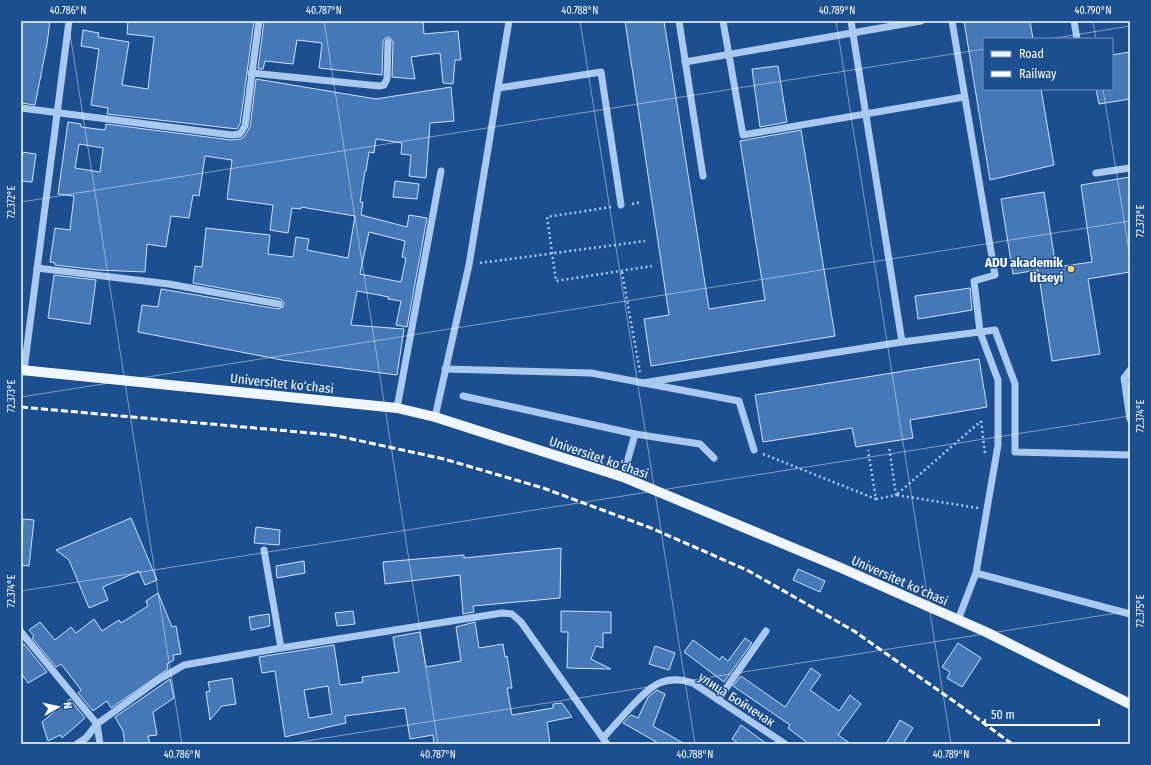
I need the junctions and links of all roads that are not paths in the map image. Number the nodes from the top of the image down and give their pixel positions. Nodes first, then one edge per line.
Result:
1 (69, 21) edge
2 (259, 21) edge
3 (509, 21) edge
4 (679, 21) edge
5 (723, 21) edge
6 (851, 21) edge
7 (920, 21) edge
8 (952, 21) edge
9 (1074, 21) edge
10 (853, 33) junction
11 (1076, 38) edge
12 (388, 42) dead end
13 (729, 56) junction
14 (685, 62) junction
15 (251, 73) junction
16 (498, 88) junction
17 (964, 98) junction
18 (21, 108) edge
19 (56, 114) junction
20 (866, 115) junction
21 (1130, 168) edge
22 (441, 171) dead end
23 (1096, 173) dead end
24 (703, 176) dead end
25 (621, 205) road end
26 (37, 268) junction
27 (279, 304) dead end
28 (980, 332) junction
29 (902, 342) junction
30 (445, 368) junction
31 (23, 370) edge
32 (1130, 370) edge
33 (642, 383) junction
34 (463, 396) dead end
35 (396, 408) junction
36 (435, 417) junction
37 (1130, 419) edge
38 (635, 434) junction
39 (754, 450) road end
40 (1130, 455) edge
41 (714, 458) dead end
42 (623, 477) junction
43 (264, 550) dead end
44 (976, 573) junction
45 (1130, 614) edge
46 (958, 620) junction
47 (766, 631) dead end
48 (21, 632) edge
49 (281, 648) junction
50 (718, 700) junction
51 (1130, 704) edge
52 (97, 724) junction
53 (603, 738) junction
54 (77, 744) edge
55 (100, 744) edge
56 (607, 744) edge
57 (785, 744) edge

1 - 19 street
2 - 15 street
3 - 16 street
4 - 14 street
5 - 13 street
6 - 10 street
7 - 10 street
8 - 17 street
9 - 11 street
10 - 13 street
10 - 20 street
12 - 15 street
13 - 14 street
13 - 20 street
14 - 24 street
15 - 19 street
16 - 25 street
16 - 30 street
17 - 20 street
17 - 28 street
18 - 19 street
19 - 26 street
20 - 29 street
21 - 23 street
22 - 35 street
26 - 27 street
26 - 31 street
28 - 29 street
28 - 40 street
28 - 44 street
29 - 33 street
30 - 33 street
30 - 36 street
31 - 35 main road, Universitet kо‘chasi
32 - 37 street
33 - 39 street
34 - 38 street
35 - 36 main road, Universitet kо‘chasi
36 - 42 main road, Universitet kо‘chasi
38 - 41 street
38 - 42 street
42 - 46 main road, Universitet kо‘chasi
43 - 49 street
44 - 45 street
44 - 46 street
46 - 51 main road, Universitet kо‘chasi
47 - 50 street
48 - 52 street
49 - 52 street
49 - 53 street
50 - 53 street, улица Бойчечак
50 - 57 street, улица Бойчечак
52 - 54 street
52 - 55 street
53 - 56 street

